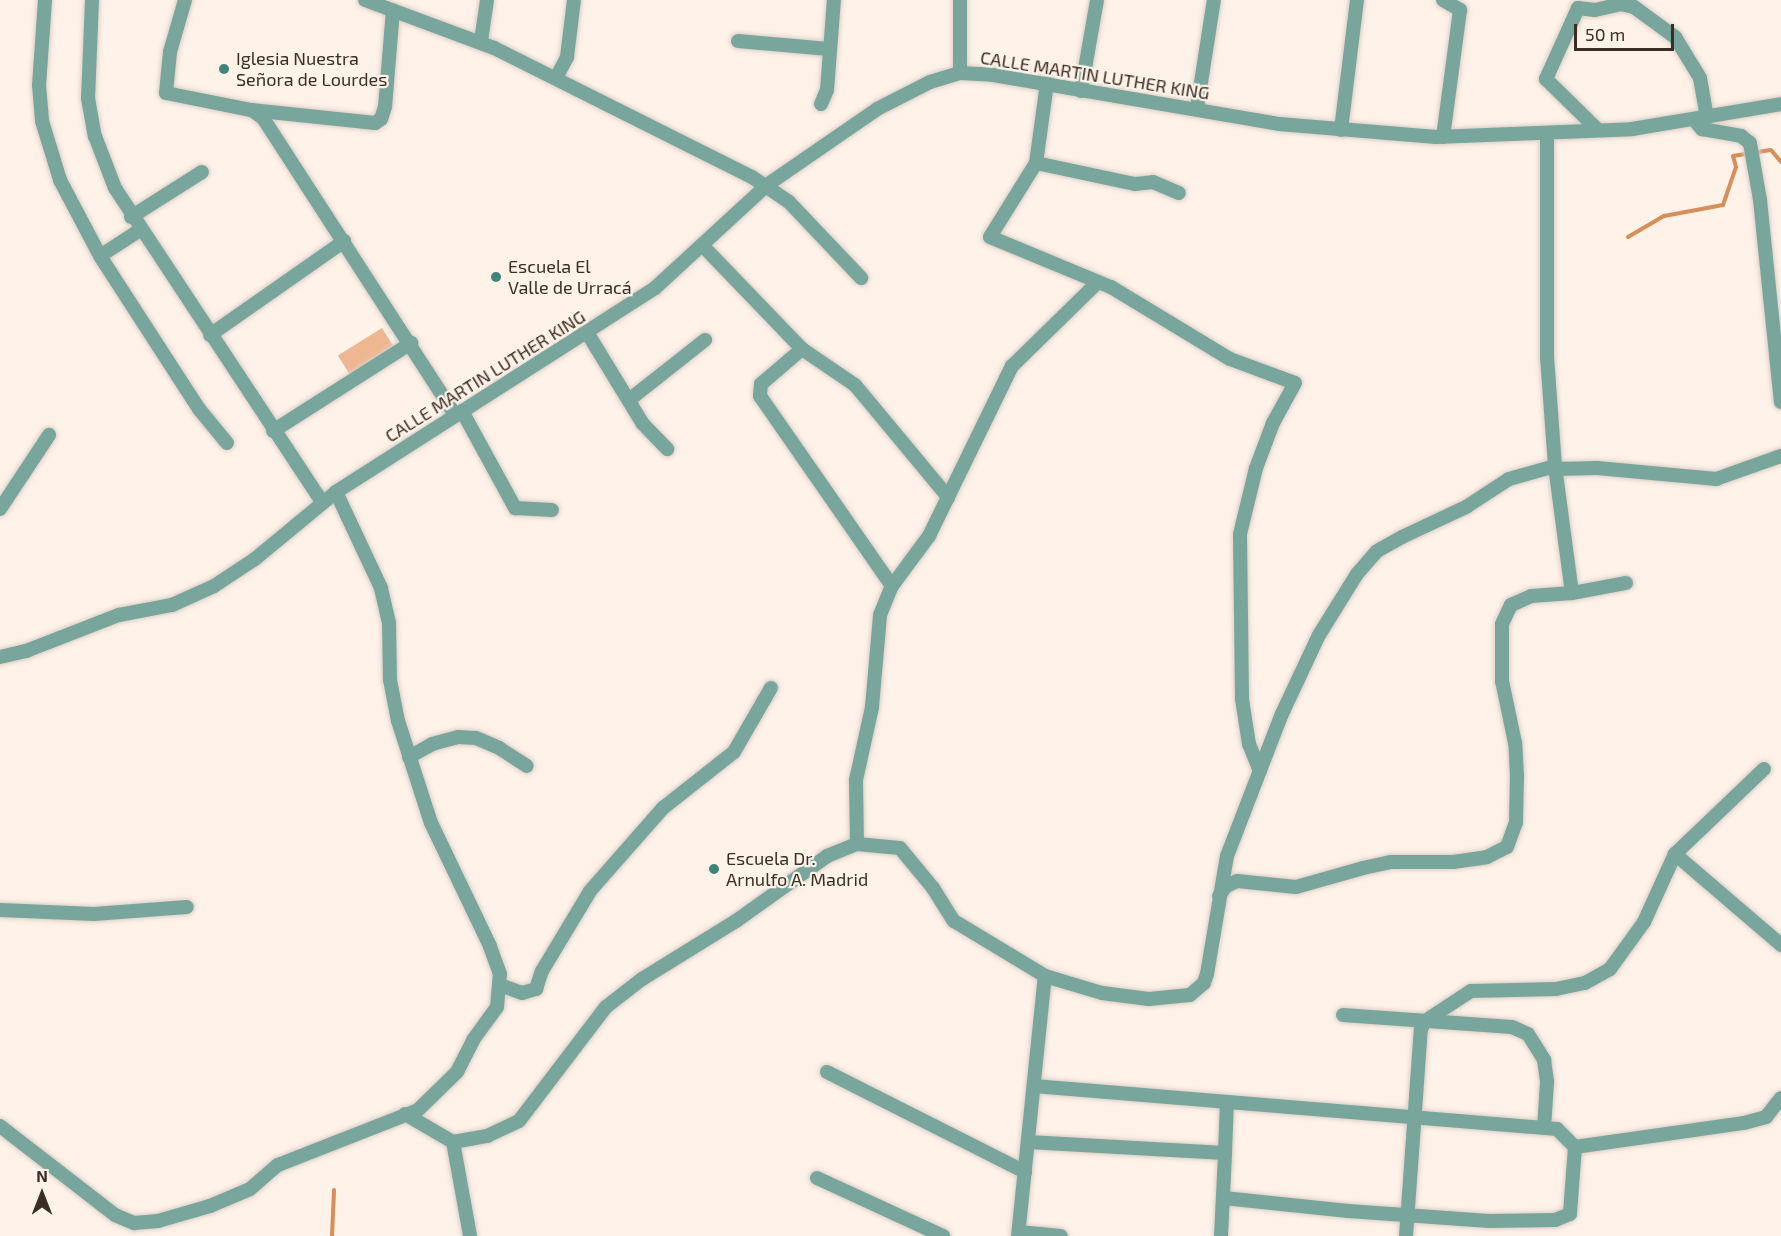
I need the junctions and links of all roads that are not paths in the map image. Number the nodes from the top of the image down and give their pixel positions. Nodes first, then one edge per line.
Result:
1 (45, 0) edge
2 (92, 0) edge
3 (185, 0) edge
4 (365, 0) edge
5 (487, 0) edge
6 (574, 0) edge
7 (834, 0) edge
8 (960, 0) edge
9 (1097, 0) edge
10 (1214, 0) edge
11 (1357, 0) edge
12 (1443, 0) edge
13 (393, 10) junction
14 (738, 40) dead end
15 (481, 41) junction
16 (829, 49) junction
17 (960, 74) junction
18 (556, 78) junction
19 (1047, 83) junction
20 (1081, 91) junction
21 (821, 104) dead end
22 (1781, 104) edge
23 (1197, 108) junction
24 (251, 110) junction
25 (1701, 119) junction
26 (1341, 130) junction
27 (1598, 130) junction
28 (1547, 133) junction
29 (1443, 137) junction
30 (1036, 163) junction
31 (202, 172) dead end
32 (767, 185) junction
33 (1179, 193) dead end
34 (131, 217) junction
35 (140, 230) junction
36 (344, 241) junction
37 (702, 245) junction
38 (100, 256) junction
39 (861, 278) dead end
40 (1098, 282) junction
41 (588, 334) junction
42 (210, 335) junction
43 (705, 340) dead end
44 (411, 343) junction
45 (802, 349) junction
46 (629, 400) junction
47 (1781, 402) edge
48 (459, 413) junction
49 (273, 431) junction
50 (49, 435) dead end
51 (227, 443) dead end
52 (668, 449) dead end
53 (1781, 456) edge
54 (1555, 468) junction
55 (336, 492) junction
56 (948, 496) junction
57 (322, 502) junction
58 (0, 509) edge
59 (552, 510) dead end
60 (1626, 583) dead end
61 (892, 586) junction
62 (1572, 593) junction
63 (0, 657) edge
64 (771, 688) dead end
65 (410, 757) junction
66 (527, 766) dead end
67 (1764, 769) dead end
68 (1260, 771) junction
69 (857, 844) junction
70 (1675, 854) junction
71 (1219, 896) junction
72 (187, 907) dead end
73 (0, 910) edge
74 (1781, 945) edge
75 (1045, 975) junction
76 (500, 985) junction
77 (1343, 1015) dead end
78 (1425, 1021) junction
79 (827, 1072) dead end
80 (1034, 1086) junction
81 (1781, 1098) edge
82 (1227, 1102) junction
83 (1769, 1112) junction
84 (405, 1114) junction
85 (1414, 1117) junction
86 (1781, 1121) edge
87 (0, 1126) edge
88 (1544, 1128) junction
89 (453, 1142) junction
90 (1028, 1142) junction
91 (1575, 1147) junction
92 (1225, 1153) junction
93 (1025, 1172) junction
94 (818, 1178) dead end
95 (1224, 1198) junction
96 (1410, 1213) junction
97 (133, 1230) edge
98 (1018, 1234) edge
99 (470, 1236) edge
100 (943, 1236) edge
101 (1061, 1236) edge
102 (1221, 1236) edge
103 (1406, 1236) edge

1 - 38 street
2 - 34 street
3 - 24 street
4 - 13 street
5 - 15 street
6 - 18 street
7 - 16 street
8 - 17 street
9 - 20 street
10 - 23 street
11 - 26 street
12 - 29 street
13 - 15 street
13 - 24 street
14 - 16 street
15 - 18 street
16 - 21 street
17 - 19 street, CALLE MARTIN LUTHER KING
17 - 32 street, CALLE MARTIN LUTHER KING
18 - 32 street
19 - 20 street, CALLE MARTIN LUTHER KING
19 - 30 street
20 - 23 street, CALLE MARTIN LUTHER KING
22 - 25 street, CALLE MARTIN LUTHER KING
23 - 26 street, CALLE MARTIN LUTHER KING
24 - 36 street
25 - 27 street, CALLE MARTIN LUTHER KING
25 - 27 street
25 - 47 street
26 - 29 street, CALLE MARTIN LUTHER KING
27 - 28 street, CALLE MARTIN LUTHER KING
28 - 29 street, CALLE MARTIN LUTHER KING
28 - 54 street
30 - 33 street
30 - 40 street
31 - 34 street
32 - 37 street, CALLE MARTIN LUTHER KING
32 - 39 street
34 - 35 street
35 - 38 street
35 - 42 street
36 - 42 street
36 - 44 street
37 - 41 street, CALLE MARTIN LUTHER KING
37 - 45 street
38 - 51 street
40 - 56 street
40 - 68 street
41 - 46 street
41 - 48 street, CALLE MARTIN LUTHER KING
42 - 49 street
43 - 46 street
44 - 48 street
44 - 49 street
45 - 56 street
45 - 61 street
46 - 52 street
48 - 55 street, CALLE MARTIN LUTHER KING
48 - 59 street
49 - 57 street
50 - 58 street
53 - 54 street
54 - 62 street
54 - 68 street
55 - 57 street, CALLE MARTIN LUTHER KING
55 - 65 street
56 - 61 street
57 - 63 street, CALLE MARTIN LUTHER KING
60 - 62 street
61 - 69 street
62 - 71 street
64 - 76 street
65 - 66 street
65 - 76 street
67 - 70 street
68 - 71 street
69 - 75 street
69 - 89 street
70 - 74 street
70 - 78 street
71 - 75 street
72 - 73 street
75 - 80 street
76 - 84 street
77 - 78 street
78 - 85 street
78 - 88 street
79 - 93 street
80 - 82 street
80 - 90 street
81 - 83 street
82 - 85 street
82 - 92 street
83 - 86 street
83 - 91 street
84 - 89 street
84 - 97 street
85 - 88 street
85 - 96 street
87 - 97 street
88 - 91 street
89 - 99 street
90 - 92 street
90 - 93 street
91 - 96 street
92 - 95 street
93 - 98 street
94 - 100 street
95 - 96 street
95 - 102 street
96 - 103 street
98 - 101 street

